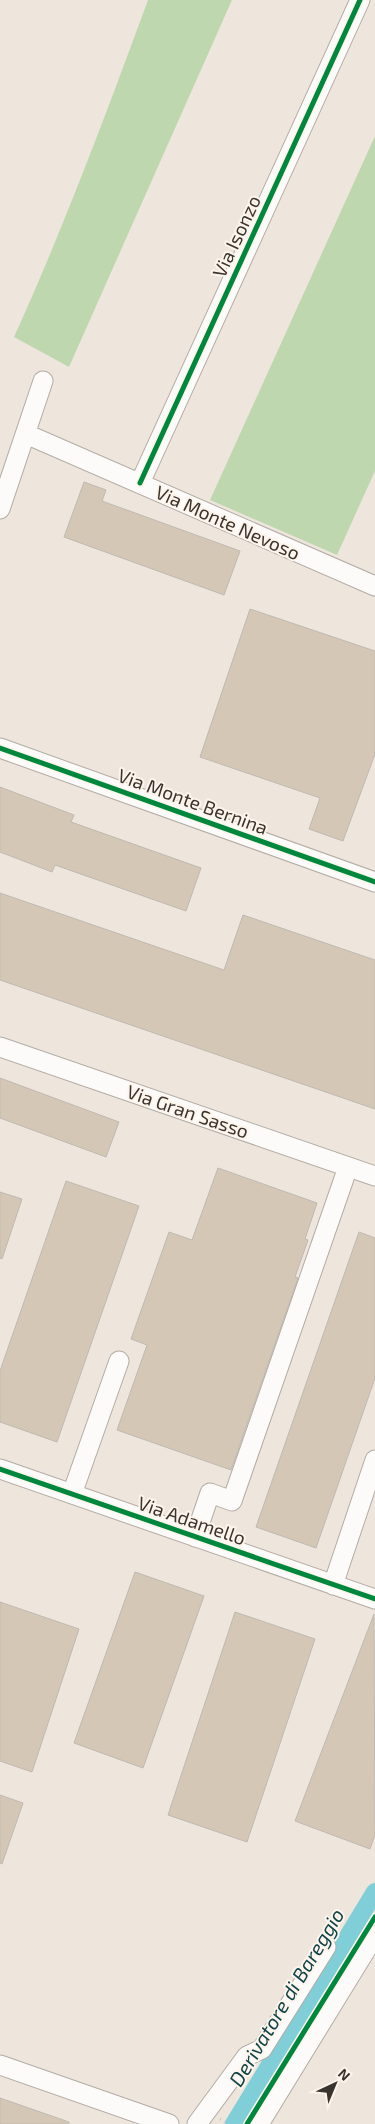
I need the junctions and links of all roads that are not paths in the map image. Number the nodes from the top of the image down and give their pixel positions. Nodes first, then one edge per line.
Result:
1 (360, 0) edge
2 (43, 381) dead end
3 (26, 434) junction
4 (140, 484) junction
5 (0, 510) edge
6 (375, 586) edge
7 (0, 748) edge
8 (375, 882) edge
9 (0, 1047) edge
10 (348, 1167) junction
11 (375, 1176) edge
12 (119, 1361) dead end
13 (375, 1460) edge
14 (0, 1469) edge
15 (72, 1494) junction
16 (195, 1537) junction
17 (332, 1585) junction
18 (375, 1599) edge
19 (375, 1935) edge
20 (326, 1947) dead end
21 (0, 2065) edge
22 (169, 2124) edge
23 (197, 2124) edge
24 (259, 2124) edge

1 - 4 street, Via Isonzo
2 - 3 street
3 - 4 street, Via Monte Nevoso
3 - 5 street
4 - 6 street, Via Monte Nevoso
7 - 8 street, Via Monte Bernina
9 - 10 street, Via Gran Sasso
10 - 11 street, Via Gran Sasso
10 - 16 street
12 - 15 street
13 - 17 street
14 - 15 street, Via Adamello
15 - 16 street, Via Adamello
16 - 17 street, Via Adamello
17 - 18 street, Via Adamello
19 - 24 street
20 - 23 street
21 - 22 street

